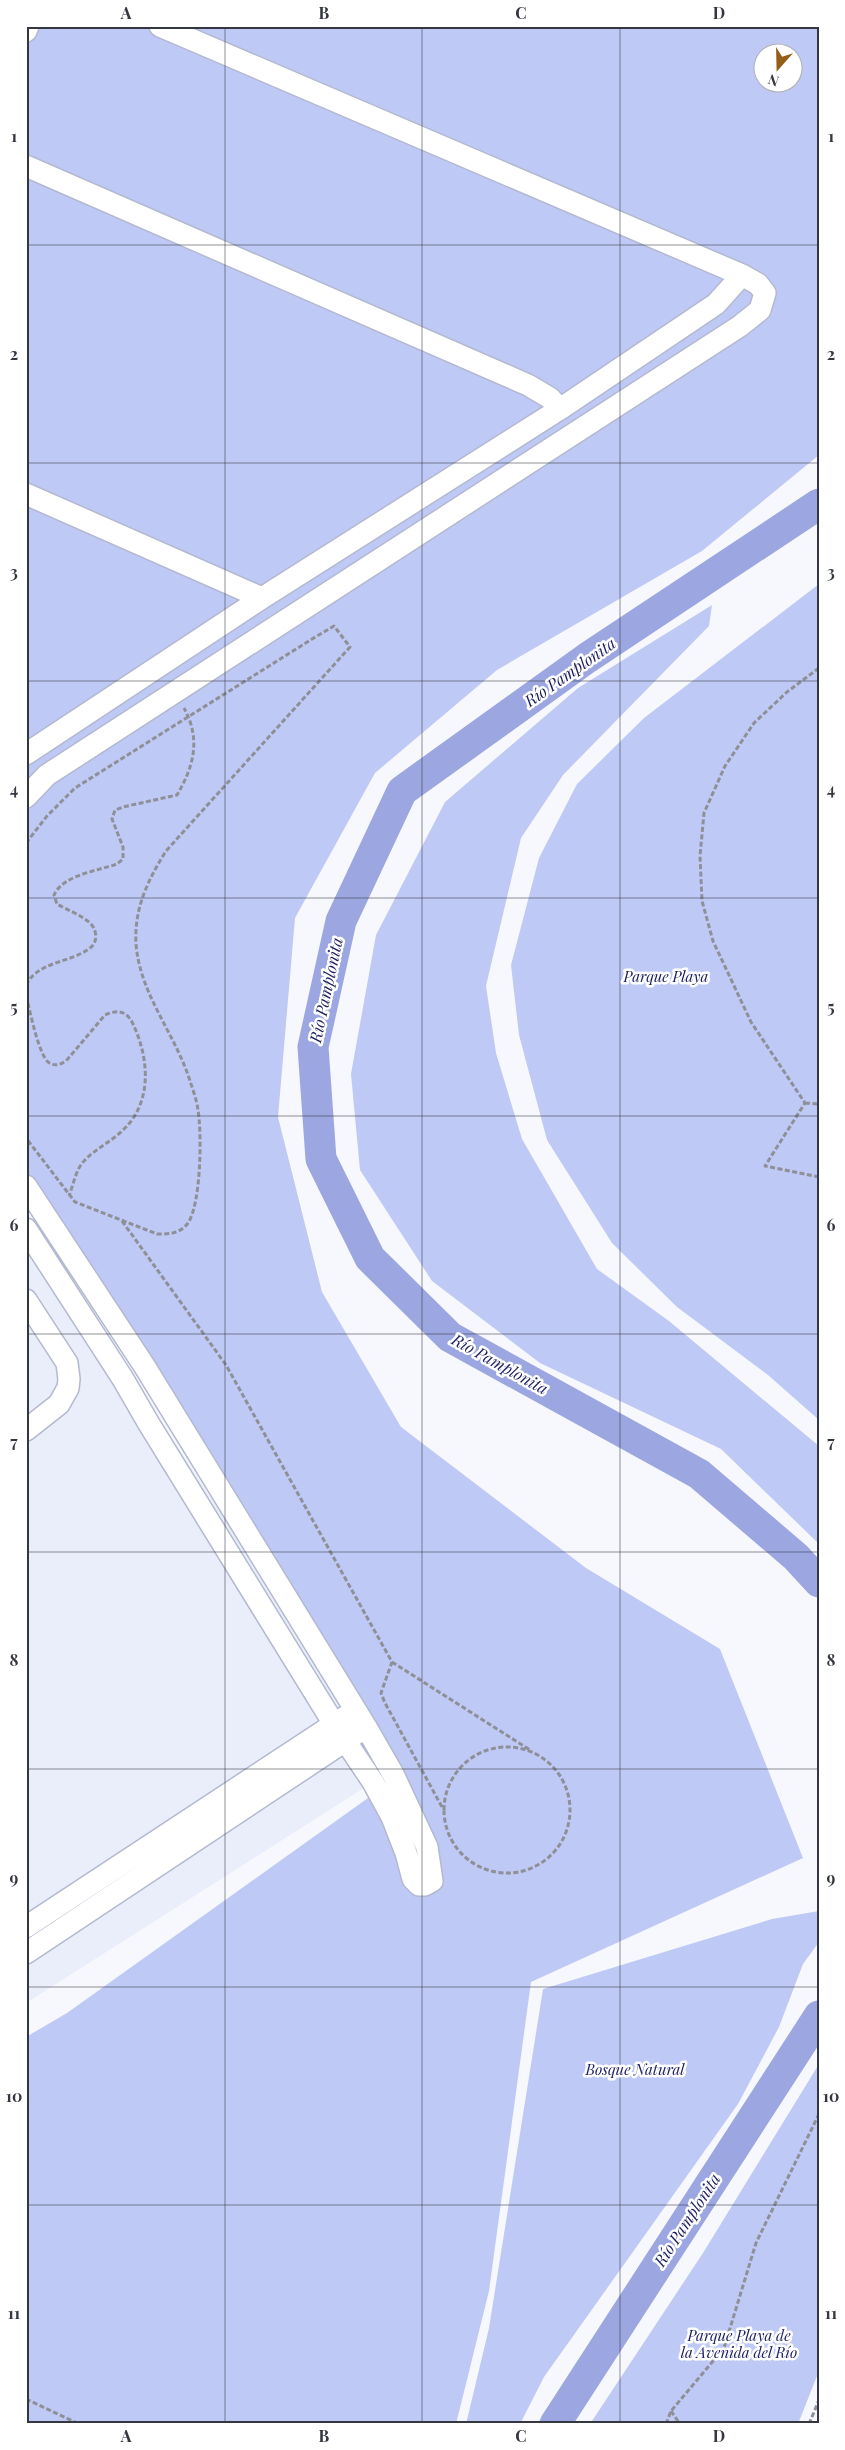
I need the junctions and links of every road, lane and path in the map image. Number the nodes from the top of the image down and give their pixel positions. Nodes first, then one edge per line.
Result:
1 (28, 26) edge
2 (160, 26) edge
3 (26, 31) edge
4 (26, 166) edge
5 (742, 275) junction
6 (560, 409) junction
7 (26, 494) edge
8 (262, 598) junction
9 (819, 668) edge
10 (175, 693) junction
11 (188, 716) junction
12 (26, 754) edge
13 (26, 797) edge
14 (26, 843) edge
15 (26, 915) edge
16 (26, 937) edge
17 (28, 976) edge
18 (26, 985) edge
19 (26, 996) edge
20 (805, 1103) junction
21 (819, 1104) edge
22 (26, 1138) edge
23 (819, 1177) edge
24 (26, 1186) edge
25 (69, 1196) junction
26 (122, 1221) junction
27 (28, 1233) edge
28 (26, 1300) edge
29 (32, 1323) edge
30 (145, 1367) junction
31 (123, 1379) junction
32 (173, 1414) junction
33 (149, 1424) junction
34 (26, 1430) edge
35 (392, 1662) junction
36 (362, 1719) junction
37 (340, 1732) junction
38 (533, 1752) junction
39 (442, 1807) junction
40 (26, 1927) edge
41 (26, 1953) edge
42 (819, 2114) edge
43 (26, 2399) edge
44 (819, 2400) edge
45 (671, 2411) junction
46 (79, 2424) edge
47 (666, 2424) edge
48 (680, 2424) edge
49 (809, 2424) edge

1 - 3 street
2 - 5 street
4 - 6 street
5 - 6 street
5 - 10 street
6 - 8 street
7 - 8 street
8 - 12 street
9 - 20 path
10 - 11 path
10 - 13 street
11 - 14 path
11 - 17 path
11 - 26 path
15 - 16 path
17 - 18 path
19 - 25 path
20 - 21 path
20 - 23 path
22 - 25 path
24 - 30 street
25 - 26 path
26 - 35 path
27 - 31 street
28 - 29 street
29 - 34 street
30 - 31 street
30 - 32 street
31 - 33 street
32 - 33 street
32 - 36 street
33 - 37 street
35 - 38 path
35 - 39 path
36 - 37 street
36 - 37 street
37 - 40 street
37 - 41 street
38 - 39 path
38 - 39 path
42 - 45 path
43 - 46 path
44 - 49 path
45 - 47 path
45 - 48 path

